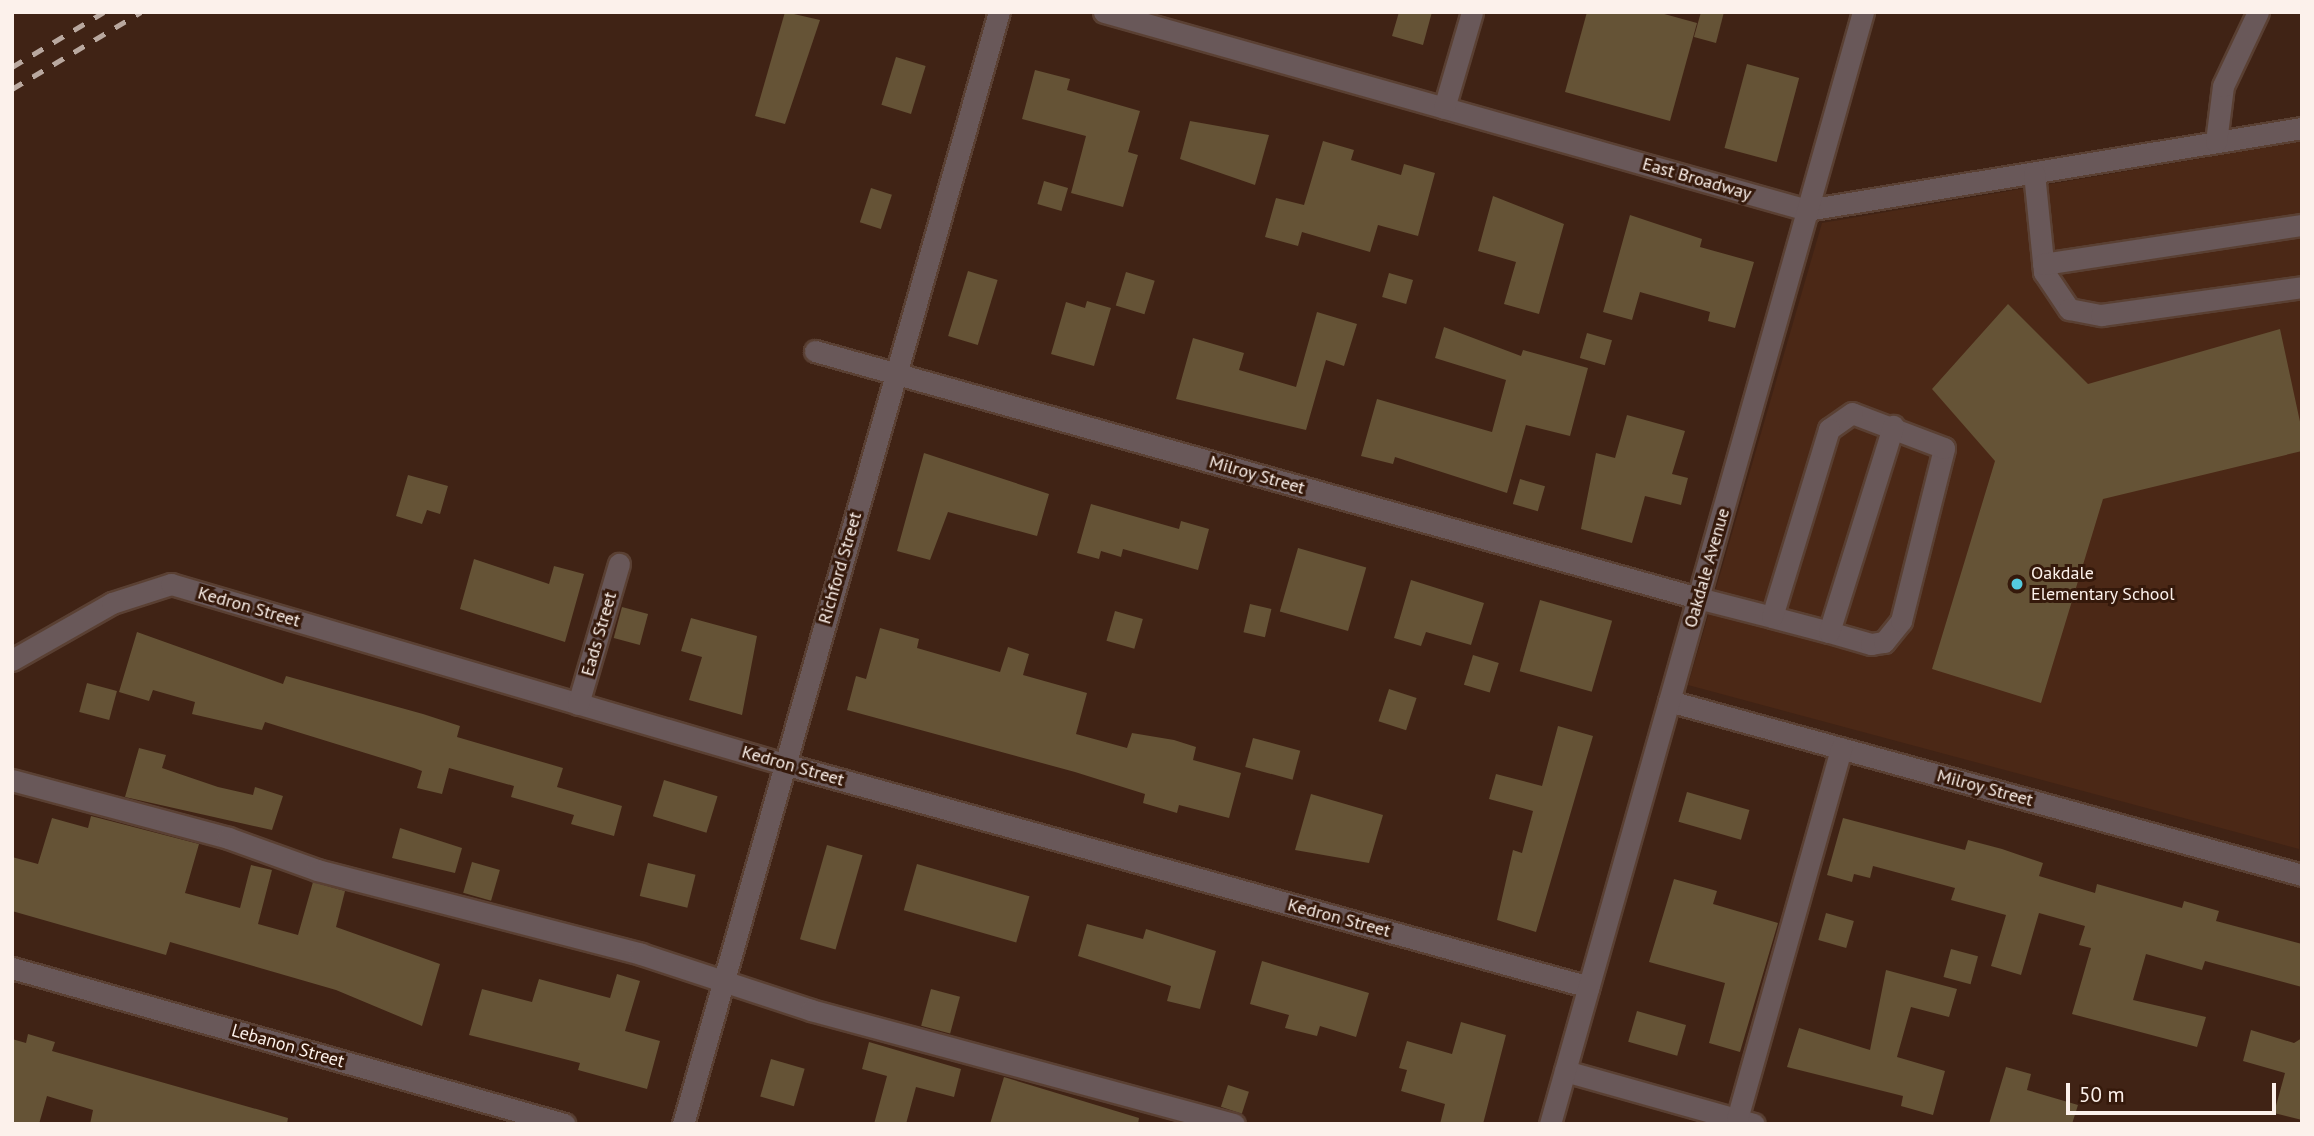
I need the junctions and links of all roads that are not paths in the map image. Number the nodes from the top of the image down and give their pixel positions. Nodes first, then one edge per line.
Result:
1 (999, 12) edge
2 (1104, 12) edge
3 (1472, 12) edge
4 (2258, 12) edge
5 (1859, 13) edge
6 (1444, 108) junction
7 (2302, 128) edge
8 (2216, 142) junction
9 (2034, 173) junction
10 (1807, 210) junction
11 (2302, 225) edge
12 (2043, 264) junction
13 (2302, 287) edge
14 (816, 351) dead end
15 (895, 374) junction
16 (1893, 426) junction
17 (619, 564) dead end
18 (1698, 598) junction
19 (1772, 617) junction
20 (1829, 632) junction
21 (12, 660) edge
22 (1669, 701) junction
23 (578, 704) junction
24 (1841, 748) junction
25 (784, 764) junction
26 (12, 780) edge
27 (2302, 875) edge
28 (12, 968) edge
29 (724, 980) junction
30 (1589, 986) junction
31 (1565, 1071) junction
32 (1746, 1121) edge
33 (564, 1124) edge
34 (683, 1124) edge
35 (1234, 1124) edge
36 (1550, 1124) edge

1 - 15 street, Richford Street
2 - 6 street, East Broadway
3 - 6 street
4 - 8 street
5 - 10 street, Oakdale Avenue
6 - 10 street, East Broadway
7 - 8 street, East Broadway
8 - 9 street, East Broadway
9 - 10 street, East Broadway
9 - 12 street
10 - 18 street, Oakdale Avenue
11 - 12 street
12 - 13 street
14 - 15 street, Milroy Street
15 - 18 street, Milroy Street
15 - 25 street, Richford Street
16 - 19 street
16 - 20 street
16 - 20 street, Milroy Street
17 - 23 street, Eads Street
18 - 19 street, Milroy Street
18 - 22 street, Oakdale Avenue
19 - 20 street, Milroy Street
21 - 23 street, Kedron Street
22 - 24 street, Milroy Street
22 - 30 street, Oakdale Avenue
23 - 25 street, Kedron Street
24 - 27 street, Milroy Street
24 - 32 street
25 - 29 street, Richford Street
25 - 30 street, Kedron Street
26 - 29 street
28 - 33 street, Lebanon Street
29 - 34 street, Richford Street
29 - 35 street
30 - 31 street, Oakdale Avenue
31 - 32 street
31 - 36 street, Oakdale Avenue

